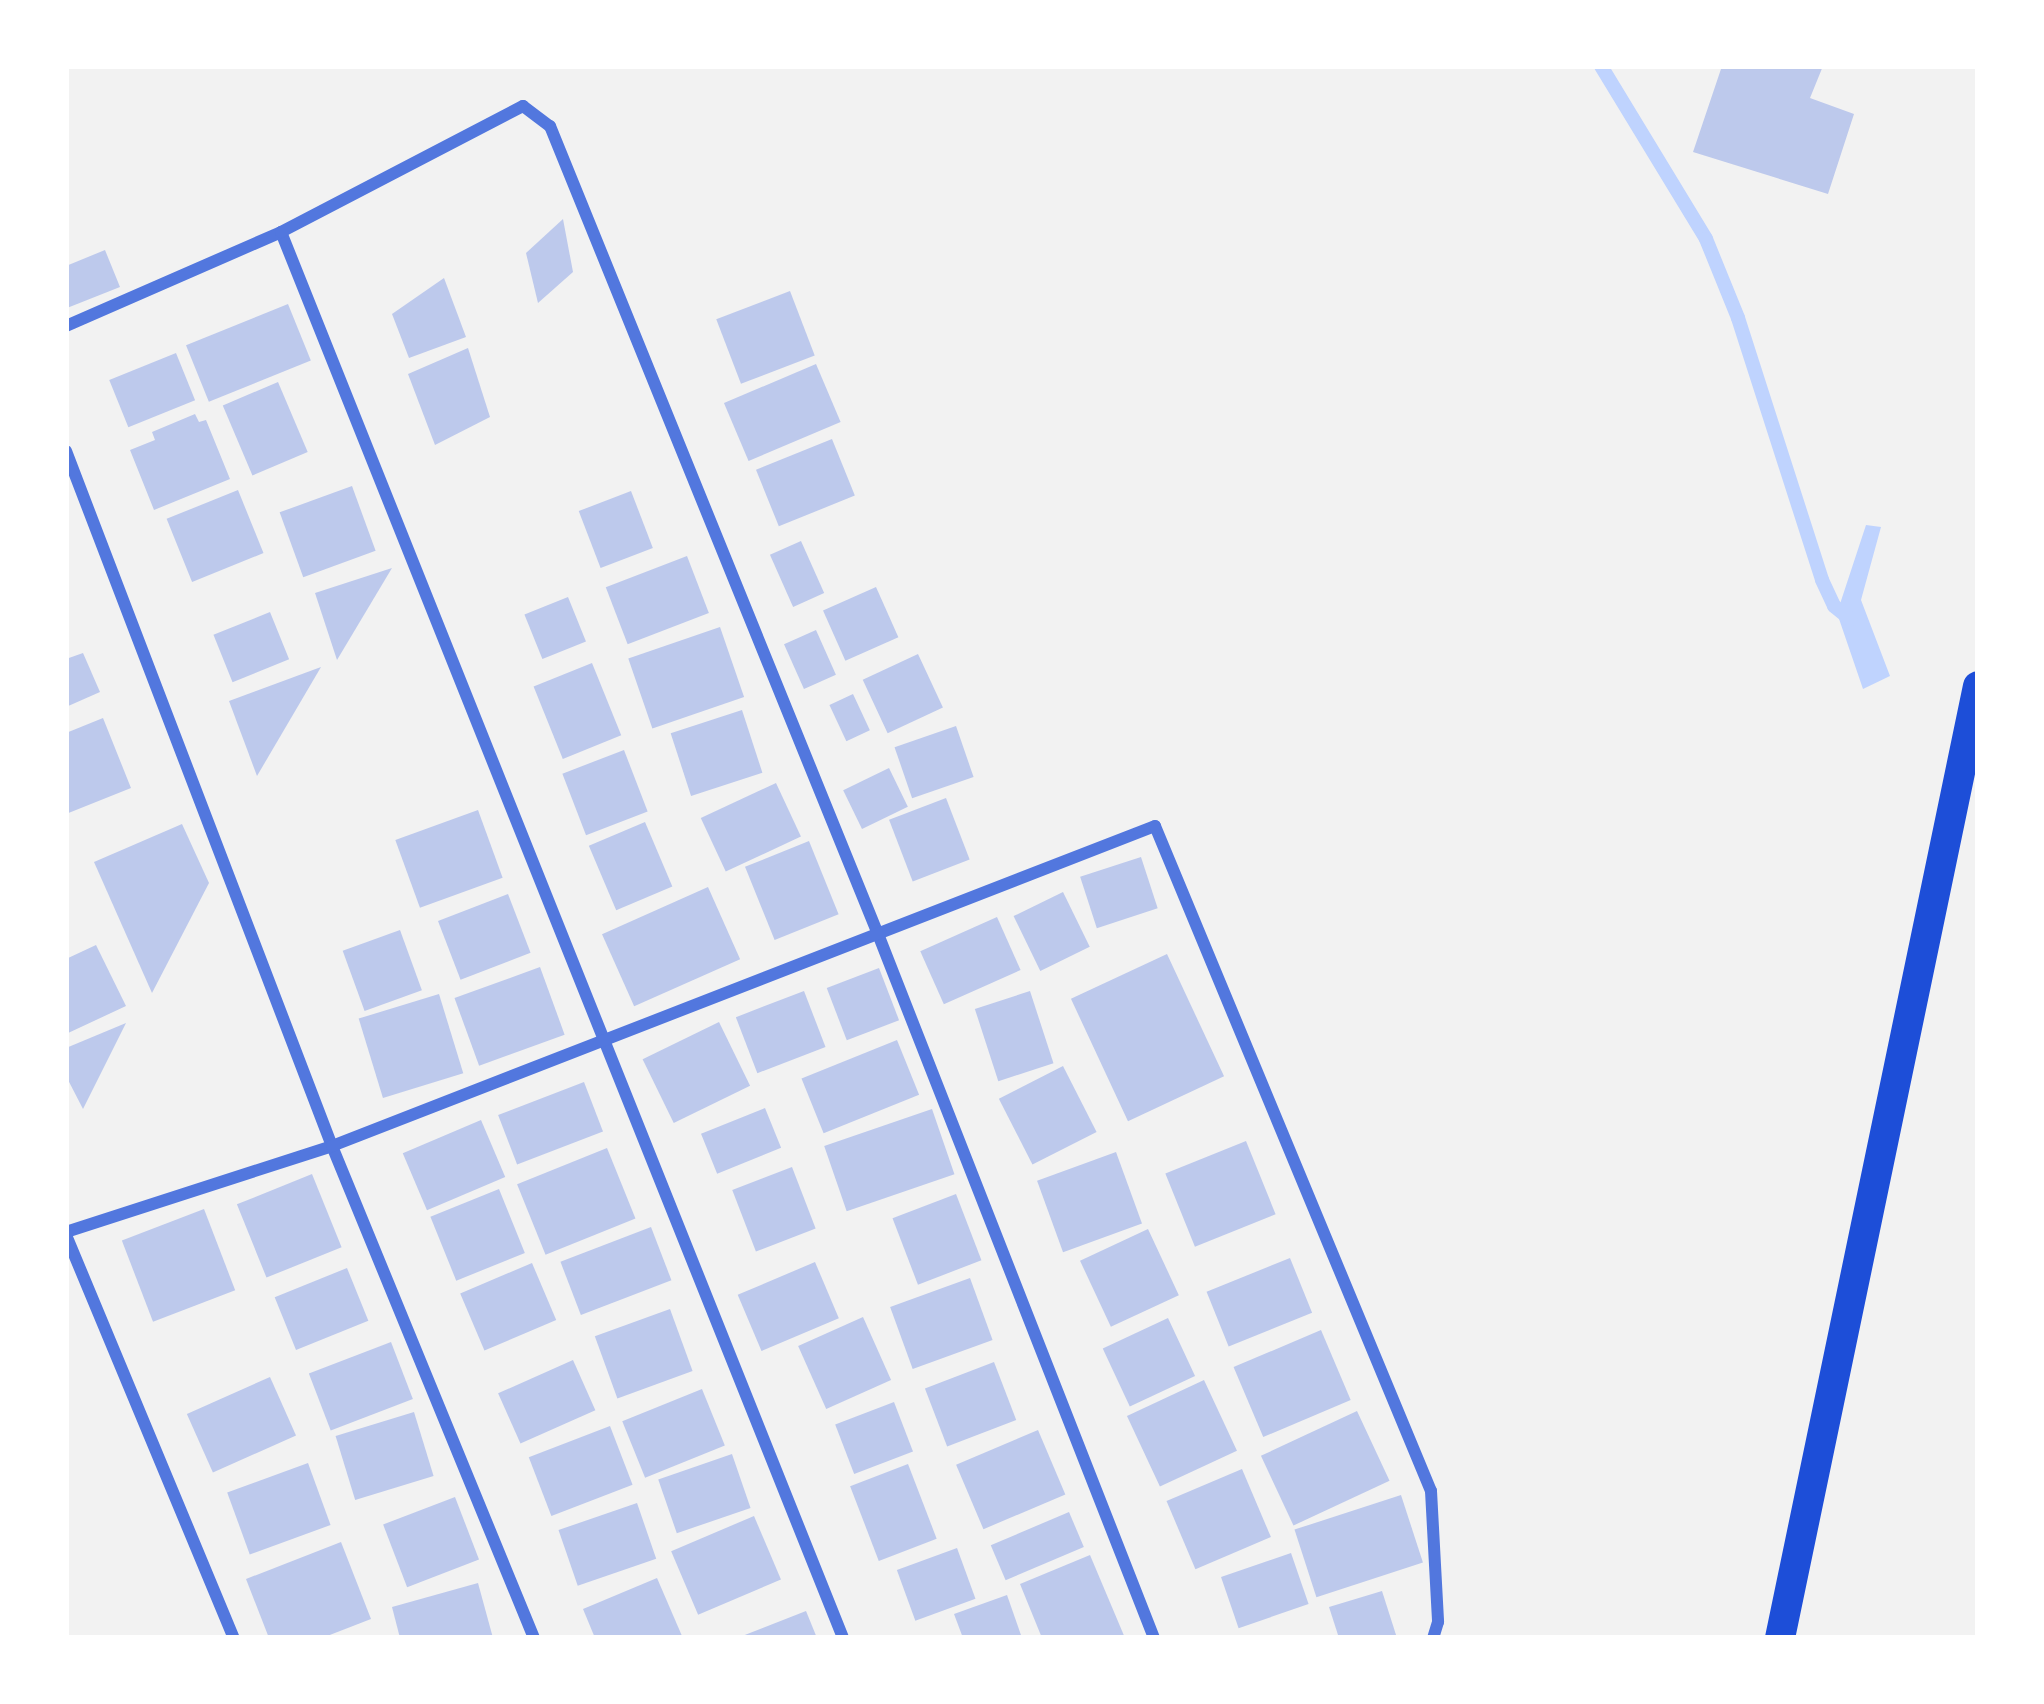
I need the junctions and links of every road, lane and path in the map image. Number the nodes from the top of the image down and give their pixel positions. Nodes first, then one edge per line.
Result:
1 (281, 232) junction
2 (66, 326) edge
3 (66, 451) edge
4 (1978, 686) edge
5 (878, 934) junction
6 (609, 1042) junction
7 (332, 1146) junction
8 (66, 1234) edge
9 (234, 1638) edge
10 (534, 1638) edge
11 (843, 1638) edge
12 (1154, 1638) edge
13 (1433, 1638) edge
14 (1780, 1638) edge

1 - 2 street
1 - 5 street
1 - 6 street
3 - 7 street
4 - 14 main road
5 - 6 street
5 - 12 street
5 - 13 street
6 - 7 street
6 - 11 street
7 - 8 street
7 - 10 street
8 - 9 street

